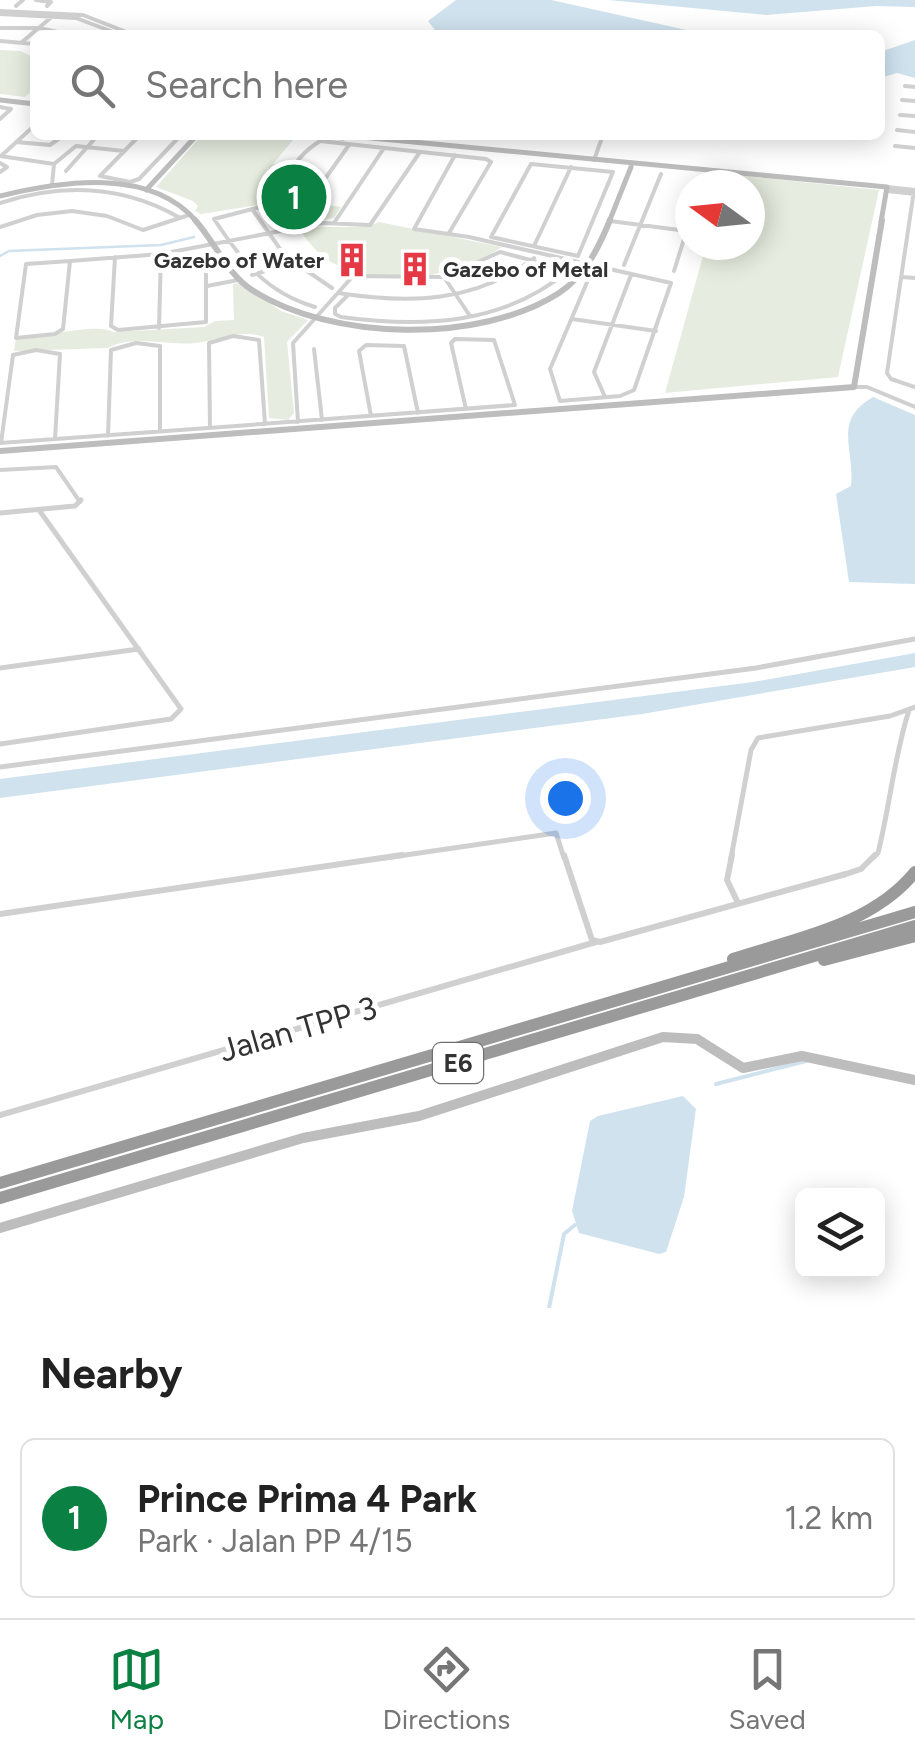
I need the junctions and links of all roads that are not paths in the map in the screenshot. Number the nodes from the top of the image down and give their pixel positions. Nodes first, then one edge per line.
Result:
1 (23, 0) edge
2 (36, 0) edge
3 (16, 6) dead end
4 (47, 6) dead end
5 (0, 12) edge
6 (56, 13) junction
7 (0, 28) edge
8 (39, 28) junction
9 (37, 30) edge
10 (48, 30) edge
11 (111, 30) edge
12 (124, 30) edge
13 (30, 35) edge
14 (0, 42) edge
15 (22, 42) junction
16 (30, 43) edge
17 (906, 86) dead end
18 (915, 87) edge
19 (30, 98) edge
20 (902, 100) dead end
21 (915, 101) edge
22 (0, 102) edge
23 (900, 115) dead end
24 (915, 116) edge
25 (0, 119) edge
26 (30, 129) edge
27 (898, 130) dead end
28 (915, 132) edge
29 (57, 140) edge
30 (93, 140) edge
31 (135, 140) edge
32 (176, 140) edge
33 (192, 140) edge
34 (355, 140) edge
35 (372, 140) edge
36 (601, 140) edge
37 (16, 142) junction
38 (349, 144) junction
39 (88, 146) junction
40 (895, 146) dead end
41 (384, 148) junction
42 (423, 148) junction
43 (915, 148) edge
44 (125, 151) junction
45 (455, 155) junction
46 (0, 159) edge
47 (594, 160) junction
48 (54, 164) junction
49 (572, 167) junction
50 (631, 167) junction
51 (706, 170) edge
52 (66, 171) dead end
53 (675, 171) edge
54 (0, 172) edge
55 (661, 174) dead end
56 (765, 176) edge
57 (52, 185) junction
58 (887, 189) junction
59 (146, 190) junction
60 (914, 194) edge
61 (0, 199) edge
62 (310, 200) dead end
63 (268, 206) dead end
64 (252, 209) junction
65 (192, 214) junction
66 (180, 218) junction
67 (607, 221) junction
68 (334, 223) junction
69 (638, 225) junction
70 (0, 227) edge
71 (675, 229) edge
72 (286, 230) dead end
73 (266, 234) junction
74 (448, 234) junction
75 (229, 241) junction
76 (214, 244) junction
77 (531, 250) junction
78 (161, 254) junction
79 (115, 257) junction
80 (310, 258) dead end
81 (534, 258) junction
82 (70, 259) junction
83 (206, 260) dead end
84 (678, 260) edge
85 (290, 263) junction
86 (624, 265) dead end
87 (589, 266) junction
88 (674, 272) dead end
89 (631, 274) junction
90 (252, 275) junction
91 (444, 277) junction
92 (902, 277) junction
93 (915, 278) edge
94 (240, 280) junction
95 (588, 280) dead end
96 (207, 286) junction
97 (332, 288) dead end
98 (338, 293) junction
99 (348, 295) junction
100 (456, 296) junction
101 (315, 308) dead end
102 (470, 316) junction
103 (314, 318) junction
104 (572, 319) junction
105 (612, 325) junction
106 (159, 328) junction
107 (656, 331) junction
108 (314, 350) dead end
109 (854, 387) junction
110 (915, 388) edge
111 (605, 398) junction
112 (915, 407) edge
113 (466, 410) junction
114 (418, 413) junction
115 (371, 416) junction
116 (322, 420) junction
117 (298, 422) junction
118 (264, 424) junction
119 (210, 428) junction
120 (160, 432) junction
121 (108, 436) junction
122 (56, 442) junction
123 (0, 445) edge
124 (0, 470) edge
125 (39, 510) junction
126 (0, 513) edge
127 (915, 640) edge
128 (139, 649) junction
129 (0, 668) edge
130 (912, 709) edge
131 (0, 744) edge
132 (0, 767) edge
133 (915, 872) edge
134 (737, 901) junction
135 (915, 912) edge
136 (0, 914) edge
137 (915, 926) edge
138 (915, 936) edge
139 (596, 942) junction
140 (619, 999) junction
141 (624, 1014) junction
142 (915, 1080) edge
143 (0, 1115) edge
144 (0, 1183) edge
145 (0, 1198) edge
146 (0, 1228) edge

1 - 3 street
2 - 4 street
5 - 6 street
6 - 8 street
6 - 11 street
6 - 12 street
7 - 8 street
8 - 9 street
8 - 10 street
13 - 15 street
14 - 15 street
15 - 16 street
17 - 18 street
19 - 22 street
20 - 21 street
22 - 25 street
23 - 24 street
26 - 37 street
27 - 28 street
29 - 37 street
30 - 39 street
31 - 44 street
32 - 44 street
33 - 59 street
34 - 42 street
35 - 42 street
36 - 47 street
37 - 46 street
38 - 41 street
38 - 62 street
38 - 68 street
39 - 44 street
39 - 48 street
39 - 52 street
40 - 43 street
41 - 42 street
41 - 68 street
42 - 45 street
42 - 47 street
42 - 50 street
42 - 68 street
45 - 74 street
45 - 74 street
46 - 48 street
46 - 54 street
47 - 51 street
48 - 57 street
49 - 77 street
49 - 77 street
49 - 77 street
50 - 53 street
50 - 67 street
55 - 69 street
56 - 58 street
57 - 59 street
57 - 61 street
58 - 60 street
58 - 109 street
59 - 65 street
60 - 92 street
61 - 66 street
63 - 64 street
64 - 73 street
64 - 75 street
65 - 66 street
65 - 76 street
66 - 70 street
67 - 69 street
67 - 87 street
69 - 71 street
69 - 86 street
72 - 73 street
73 - 75 street
73 - 85 street
74 - 77 street
75 - 76 street
75 - 90 street
76 - 78 street
76 - 94 street
77 - 87 street
78 - 79 street
78 - 106 street
79 - 82 street
79 - 106 street
80 - 85 street
81 - 91 street
81 - 100 street
81 - 102 street
82 - 82 street
83 - 96 street
84 - 88 street
85 - 90 street
85 - 97 street
87 - 89 street
87 - 103 street
89 - 105 street
89 - 107 street
90 - 101 street
91 - 98 street
91 - 100 street
92 - 93 street
92 - 110 street
94 - 96 street
94 - 103 street
95 - 104 street
96 - 106 street
98 - 99 street
98 - 103 street
99 - 100 street
99 - 102 street
100 - 102 street
103 - 117 street
104 - 105 street
104 - 111 street
105 - 107 street
105 - 111 street
107 - 111 street
108 - 116 street
109 - 112 street
109 - 122 street
113 - 113 street
113 - 114 street
114 - 115 street
114 - 115 street
115 - 116 street
116 - 117 street
117 - 118 street
118 - 119 street
118 - 119 street
119 - 120 street
120 - 121 street
120 - 121 street
121 - 122 street
122 - 123 street
122 - 123 street
124 - 125 street
125 - 126 street
125 - 128 street
127 - 132 street
128 - 129 street
128 - 131 street
130 - 134 street
130 - 134 street
133 - 140 highway
134 - 139 street, Jalan TPP 3
135 - 140 highway, E6
136 - 139 street
137 - 141 highway, E6
138 - 141 highway
139 - 143 street, Jalan TPP 3
140 - 144 highway, E6
141 - 145 highway, E6
142 - 146 street

